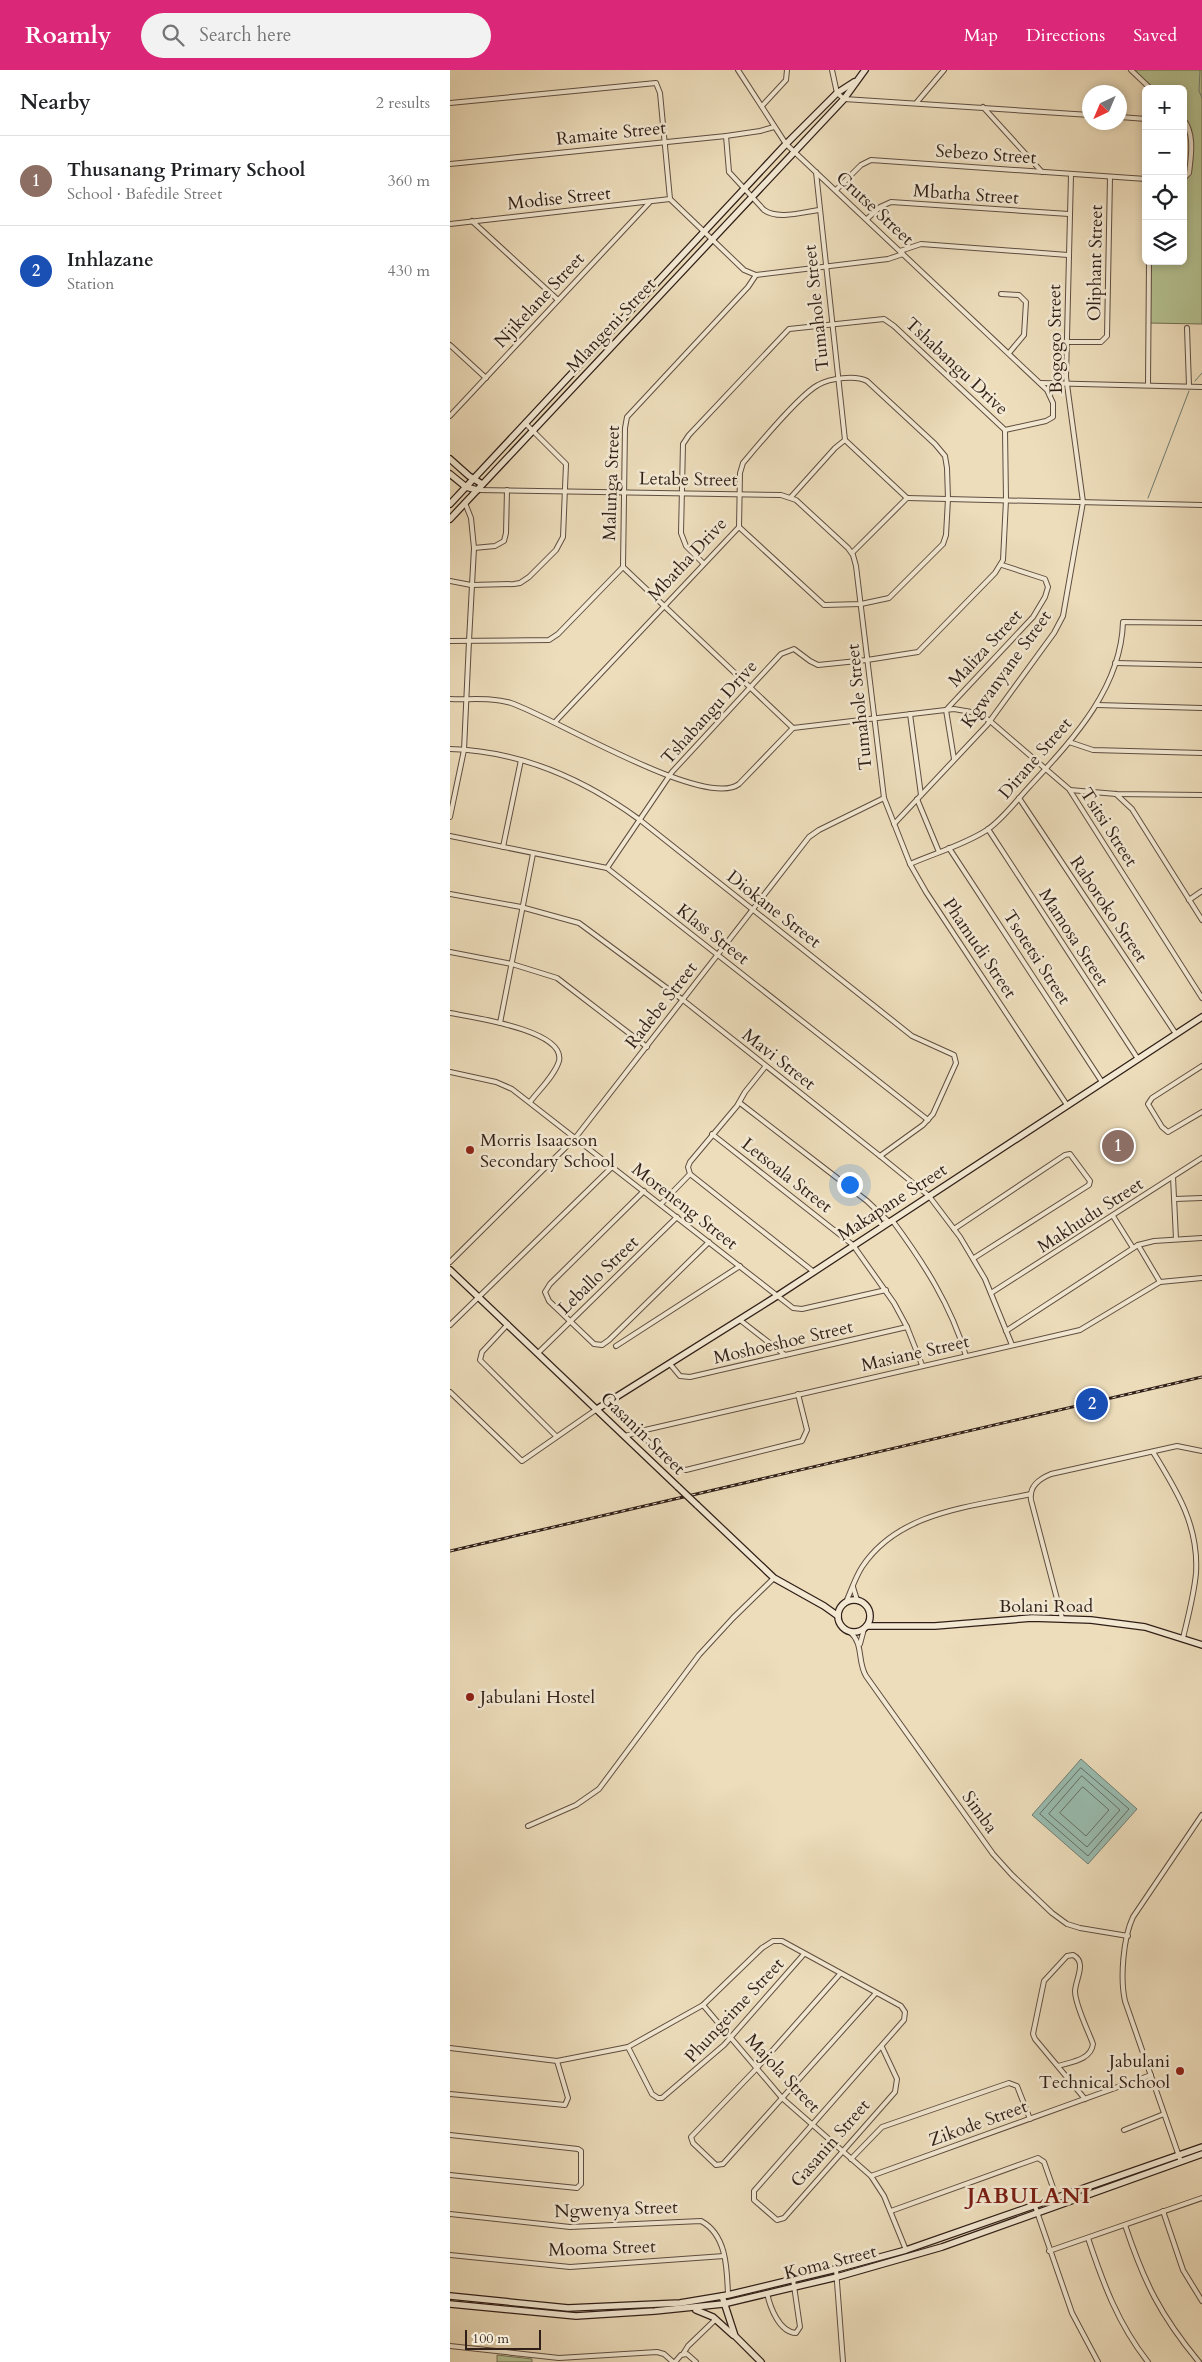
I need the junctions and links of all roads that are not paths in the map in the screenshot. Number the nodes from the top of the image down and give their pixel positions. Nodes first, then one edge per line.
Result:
1 (738, 70) edge
2 (788, 70) edge
3 (832, 70) edge
4 (865, 70) edge
5 (944, 70) edge
6 (1131, 70) edge
7 (856, 80) junction
8 (1147, 85) edge
9 (838, 93) junction
10 (844, 99) junction
11 (917, 102) junction
12 (450, 103) edge
13 (762, 106) junction
14 (983, 106) junction
15 (1082, 114) edge
16 (1127, 118) edge
17 (1142, 119) edge
18 (1187, 124) edge
19 (774, 127) junction
20 (726, 136) junction
21 (664, 140) junction
22 (786, 144) junction
23 (794, 151) junction
24 (450, 164) edge
25 (816, 172) junction
26 (1042, 172) junction
27 (1071, 175) junction
28 (1187, 175) edge
29 (1110, 178) junction
30 (1142, 179) edge
31 (744, 190) junction
32 (836, 190) junction
33 (752, 198) junction
34 (670, 199) junction
35 (649, 203) junction
36 (820, 210) junction
37 (1069, 214) junction
38 (867, 219) junction
39 (472, 221) junction
40 (450, 224) edge
41 (704, 231) junction
42 (712, 239) junction
43 (902, 253) junction
44 (1068, 255) junction
45 (1149, 265) edge
46 (825, 267) junction
47 (756, 275) junction
48 (1001, 294) dead end
49 (558, 300) junction
50 (832, 324) junction
51 (1187, 328) dead end
52 (1067, 342) junction
53 (450, 345) edge
54 (1010, 353) junction
55 (486, 378) junction
56 (839, 380) junction
57 (1066, 382) junction
58 (1041, 383) junction
59 (1148, 385) junction
60 (1189, 386) junction
61 (1202, 387) edge
62 (450, 416) edge
63 (526, 423) junction
64 (533, 430) junction
65 (1005, 430) junction
66 (845, 440) junction
67 (450, 459) edge
68 (450, 474) edge
69 (474, 479) junction
70 (482, 484) junction
71 (466, 487) junction
72 (494, 489) junction
73 (477, 490) junction
74 (507, 490) junction
75 (566, 490) junction
76 (623, 491) junction
77 (681, 493) junction
78 (739, 494) junction
79 (791, 497) junction
80 (907, 498) junction
81 (948, 499) junction
82 (1006, 500) junction
83 (1083, 502) junction
84 (465, 503) junction
85 (450, 504) edge
86 (1202, 504) edge
87 (450, 519) edge
88 (739, 527) junction
89 (474, 548) junction
90 (852, 553) junction
91 (703, 563) junction
92 (1002, 565) junction
93 (623, 567) junction
94 (450, 581) edge
95 (471, 585) junction
96 (665, 604) junction
97 (861, 604) junction
98 (1202, 623) edge
99 (450, 641) edge
100 (469, 641) junction
101 (867, 660) junction
102 (1115, 663) junction
103 (1202, 665) edge
104 (751, 687) junction
105 (450, 699) edge
106 (466, 700) junction
107 (1097, 705) junction
108 (1202, 708) edge
109 (946, 710) junction
110 (910, 714) junction
111 (873, 719) junction
112 (990, 721) junction
113 (555, 722) junction
114 (793, 728) junction
115 (1069, 742) junction
116 (450, 749) edge
117 (464, 750) junction
118 (1202, 753) edge
119 (954, 759) junction
120 (521, 760) junction
121 (1045, 770) junction
122 (669, 777) junction
123 (1069, 790) junction
124 (1116, 794) junction
125 (921, 795) junction
126 (1202, 795) edge
127 (884, 798) junction
128 (1019, 798) junction
129 (917, 799) junction
130 (450, 817) edge
131 (640, 820) junction
132 (894, 824) junction
133 (988, 830) junction
134 (450, 836) edge
135 (503, 846) junction
136 (949, 848) junction
137 (938, 852) junction
138 (534, 854) junction
139 (910, 864) junction
140 (606, 868) junction
141 (1202, 891) edge
142 (450, 894) edge
143 (1189, 900) junction
144 (522, 908) junction
145 (753, 910) junction
146 (1202, 920) edge
147 (450, 952) edge
148 (717, 955) junction
149 (512, 964) junction
150 (1202, 998) edge
151 (683, 1000) junction
152 (450, 1012) edge
153 (1202, 1017) edge
154 (500, 1023) junction
155 (1176, 1034) junction
156 (647, 1047) junction
157 (1138, 1059) junction
158 (1202, 1066) edge
159 (765, 1067) junction
160 (450, 1072) edge
161 (1102, 1082) junction
162 (530, 1102) junction
163 (740, 1103) junction
164 (1067, 1105) junction
165 (1202, 1112) edge
166 (928, 1120) junction
167 (720, 1126) junction
168 (712, 1134) junction
169 (576, 1137) junction
170 (718, 1138) junction
171 (880, 1156) junction
172 (1202, 1158) edge
173 (612, 1166) junction
174 (690, 1174) junction
175 (1173, 1177) junction
176 (644, 1192) junction
177 (929, 1196) junction
178 (1202, 1198) edge
179 (1174, 1199) junction
180 (661, 1204) junction
181 (1113, 1216) junction
182 (677, 1217) junction
183 (890, 1221) junction
184 (954, 1228) junction
185 (1202, 1238) edge
186 (1176, 1239) junction
187 (709, 1242) junction
188 (853, 1245) junction
189 (1135, 1247) junction
190 (974, 1258) junction
191 (450, 1262) edge
192 (740, 1266) junction
193 (450, 1270) edge
194 (814, 1272) junction
195 (1202, 1278) edge
196 (1160, 1282) junction
197 (886, 1290) junction
198 (991, 1293) junction
199 (479, 1296) junction
200 (777, 1296) junction
201 (740, 1320) junction
202 (570, 1322) junction
203 (508, 1324) junction
204 (450, 1325) edge
205 (907, 1327) junction
206 (1006, 1331) junction
207 (617, 1332) junction
208 (629, 1338) junction
209 (1012, 1345) junction
210 (616, 1346) dead end
211 (538, 1353) junction
212 (785, 1355) junction
213 (966, 1356) junction
214 (670, 1364) junction
215 (922, 1365) junction
216 (450, 1392) edge
217 (798, 1394) junction
218 (597, 1409) junction
219 (638, 1432) junction
220 (556, 1436) junction
221 (625, 1436) junction
222 (1153, 1452) junction
223 (1202, 1452) edge
224 (1030, 1494) junction
225 (774, 1578) junction
226 (853, 1584) junction
227 (857, 1600) junction
228 (843, 1605) junction
229 (824, 1606) junction
230 (838, 1616) junction
231 (870, 1617) junction
232 (1062, 1618) junction
233 (887, 1624) junction
234 (866, 1627) junction
235 (850, 1632) junction
236 (1184, 1638) junction
237 (1202, 1645) edge
238 (860, 1649) junction
239 (1202, 1815) edge
240 (528, 1826) dead end
241 (1128, 1936) junction
242 (804, 1954) junction
243 (840, 1974) junction
244 (876, 1993) junction
245 (703, 2005) junction
246 (731, 2038) junction
247 (628, 2047) junction
248 (882, 2047) junction
249 (450, 2048) edge
250 (557, 2061) junction
251 (1058, 2066) junction
252 (757, 2068) junction
253 (1151, 2075) junction
254 (450, 2094) edge
255 (782, 2098) junction
256 (1085, 2099) junction
257 (1164, 2114) junction
258 (1030, 2119) junction
259 (812, 2124) junction
260 (1124, 2130) dead end
261 (450, 2135) edge
262 (1202, 2147) edge
263 (843, 2152) junction
264 (1202, 2154) edge
265 (851, 2159) junction
266 (1180, 2159) junction
267 (450, 2175) edge
268 (870, 2176) junction
269 (1201, 2198) edge
270 (1057, 2199) junction
271 (1202, 2205) edge
272 (1036, 2209) junction
273 (891, 2211) junction
274 (1163, 2211) junction
275 (450, 2214) edge
276 (1125, 2225) junction
277 (1088, 2238) junction
278 (906, 2250) junction
279 (1049, 2250) junction
280 (450, 2255) edge
281 (724, 2256) junction
282 (909, 2257) junction
283 (836, 2269) junction
284 (837, 2277) junction
285 (793, 2280) junction
286 (794, 2287) junction
287 (767, 2293) junction
288 (725, 2295) junction
289 (450, 2296) edge
290 (1202, 2301) edge
291 (450, 2304) edge
292 (723, 2304) junction
293 (691, 2308) junction
294 (716, 2319) junction
295 (735, 2336) junction
296 (450, 2346) edge
297 (685, 2354) junction
298 (674, 2362) edge
299 (696, 2362) edge
300 (760, 2362) edge
301 (843, 2362) edge
302 (1098, 2362) edge
303 (1148, 2362) edge
304 (1199, 2362) edge

1 - 13 street, Crutse Street
2 - 13 street
3 - 9 street
4 - 7 street
5 - 11 street
6 - 8 street
7 - 9 street, Mlangeni Street
7 - 10 street, Mlangeni Street
9 - 10 street
9 - 22 street, Mlangeni Street
10 - 11 street
10 - 23 street, Mlangeni Street
11 - 14 street
12 - 21 street
13 - 19 street, Crutse Street
14 - 15 street
14 - 26 street
16 - 17 street
18 - 28 street
19 - 20 street, Ramaite Street
19 - 22 street, Crutse Street
20 - 21 street, Ramaite Street
20 - 31 street
21 - 24 street, Ramaite Street
21 - 34 street
22 - 23 street, Crutse Street
22 - 31 street, Mlangeni Street
23 - 25 street, Crutse Street
23 - 33 street, Mlangeni Street
25 - 32 street, Crutse Street
25 - 36 street, Tumahole Street
26 - 27 street, Sebezo Street
26 - 32 street, Sebezo Street
27 - 29 street, Sebezo Street
27 - 37 street, Bogogo Street
29 - 30 street, Sebezo Street
29 - 52 street, Oliphant Street
31 - 33 street
31 - 41 street, Mlangeni Street
32 - 38 street, Crutse Street
33 - 36 street
33 - 42 street, Mlangeni Street
34 - 35 street, Modise Street
34 - 41 street
35 - 39 street, Modise Street
35 - 49 street, Njikelane Street
36 - 46 street, Tumahole Street
37 - 38 street, Mbatha Street
37 - 44 street, Bogogo Street
38 - 43 street, Crutse Street
39 - 40 street, Modise Street
39 - 49 street
41 - 42 street
41 - 63 street, Mlangeni Street
42 - 47 street
42 - 64 street, Mlangeni Street
43 - 44 street
43 - 46 street
43 - 54 street, Crutse Street
44 - 52 street, Bogogo Street
45 - 59 street
46 - 47 street
46 - 50 street, Tumahole Street
47 - 76 street, Malunga Street
48 - 54 street
49 - 55 street, Njikelane Street
50 - 56 street, Tumahole Street
50 - 65 street, Tshabangu Drive
50 - 77 street, Tshabangu Drive
51 - 60 street
52 - 57 street, Bogogo Street
53 - 55 street
54 - 58 street, Crutse Street
55 - 62 street, Njikelane Street
56 - 66 street, Tumahole Street
56 - 78 street, Mbatha Drive
56 - 81 street, Mbatha Drive
57 - 58 street
57 - 59 street
57 - 83 street, Bogogo Street
58 - 65 street, Crutse Street
59 - 60 street
60 - 61 street
63 - 64 street
63 - 69 street, Mlangeni Street
64 - 70 street, Mlangeni Street
64 - 75 street
65 - 82 street, Tshabangu Drive
66 - 79 street
66 - 80 street
67 - 69 street
68 - 71 street
69 - 70 street
69 - 71 street, Mlangeni Street
70 - 72 street, Letabe Street
70 - 73 street, Mlangeni Street
71 - 73 street
71 - 85 street, Mlangeni Street
72 - 73 street, Letabe Street
72 - 74 street, Letabe Street
73 - 84 street, Mlangeni Street
74 - 75 street, Letabe Street
74 - 89 street
75 - 76 street, Letabe Street
75 - 95 street
76 - 77 street, Letabe Street
76 - 93 street, Malunga Street
77 - 78 street, Letabe Street
77 - 91 street, Tshabangu Drive
78 - 79 street, Letabe Street
78 - 88 street, Mbatha Drive
79 - 90 street
80 - 81 street
80 - 90 street
81 - 82 street
81 - 97 street, Mbatha Drive
82 - 83 street
82 - 92 street, Tshabangu Drive
83 - 86 street
83 - 112 street, Kgwanyane Street
84 - 87 street, Mlangeni Street
84 - 89 street
88 - 91 street, Mbatha Drive
88 - 97 street, Mbatha Drive
89 - 95 street
90 - 97 street, Tumahole Street
91 - 96 street, Mbatha Drive
92 - 101 street, Tshabangu Drive
92 - 109 street, Maliza Street
93 - 96 street
93 - 100 street, Malunga Street
94 - 95 street
95 - 100 street
96 - 104 street
96 - 113 street, Mbatha Drive
97 - 101 street, Tumahole Street
98 - 102 street, Dirane Street
99 - 100 street, Malunga Street
100 - 106 street
101 - 104 street, Tshabangu Drive
101 - 111 street, Tumahole Street
102 - 103 street
102 - 107 street, Dirane Street
104 - 114 street
104 - 122 street, Tshabangu Drive
105 - 106 street
106 - 113 street
106 - 117 street
107 - 108 street
107 - 115 street, Dirane Street
109 - 110 street, Maliza Street
109 - 112 street, Tsitsi Street
109 - 119 street
110 - 111 street, Maliza Street
110 - 125 street
111 - 114 street, Maliza Street
111 - 127 street, Tumahole Street
112 - 119 street, Kgwanyane Street
112 - 121 street, Tsitsi Street
113 - 122 street
114 - 122 street
115 - 118 street
115 - 121 street, Dirane Street
116 - 117 street, Diokane Street
117 - 120 street, Diokane Street
117 - 130 street
119 - 125 street, Kgwanyane Street
120 - 131 street, Diokane Street
120 - 135 street
121 - 123 street, Tsitsi Street
121 - 128 street, Dirane Street
122 - 131 street, Tshabangu Drive
123 - 124 street
123 - 150 street, Tsitsi Street
124 - 126 street
124 - 143 street
125 - 129 street, Kgwanyane Street
127 - 132 street, Phamudi Street
127 - 145 street, Radebe Street
128 - 133 street, Dirane Street
128 - 155 street, Raboroko Street
129 - 132 street, Kgwanyane Street
129 - 137 street
131 - 140 street, Tshabangu Drive
131 - 145 street, Diokane Street
132 - 139 street, Phamudi Street
133 - 136 street, Dirane Street
133 - 157 street, Mamosa Street
134 - 135 street, Klass Street
135 - 138 street, Klass Street
136 - 137 street, Dirane Street
136 - 161 street, Tsotetsi Street
137 - 139 street, Dirane Street
138 - 140 street, Klass Street
138 - 144 street
139 - 164 street, Phamudi Street
140 - 148 street, Klass Street
141 - 143 street
142 - 144 street, Mavi Street
143 - 146 street
144 - 149 street
144 - 151 street, Mavi Street
145 - 148 street, Radebe Street
145 - 166 street, Diokane Street
147 - 149 street
148 - 151 street, Radebe Street
148 - 166 street, Klass Street
149 - 154 street
149 - 156 street
151 - 156 street, Radebe Street
151 - 159 street, Mavi Street
152 - 154 street
153 - 155 street, Makapane Street
154 - 162 street
155 - 157 street, Makapane Street
156 - 169 street, Radebe Street
157 - 161 street, Makapane Street
158 - 165 street
159 - 163 street
159 - 171 street, Mavi Street
160 - 162 street, Moreneng Street
161 - 164 street, Makapane Street
162 - 169 street, Moreneng Street
163 - 167 street
163 - 183 street
164 - 177 street, Makapane Street
166 - 171 street, Diokane Street
167 - 168 street
167 - 170 street
168 - 170 street, Letsoala Street
168 - 174 street
169 - 173 street, Moreneng Street
169 - 191 street, Radebe Street
170 - 188 street, Letsoala Street
171 - 177 street, Mavi Street
172 - 175 street, Makhudu Street
173 - 176 street, Moreneng Street
173 - 199 street
174 - 180 street
174 - 194 street
175 - 179 street
175 - 181 street, Makhudu Street
176 - 180 street, Moreneng Street
176 - 202 street
177 - 183 street, Makapane Street
177 - 184 street, Mavi Street
178 - 179 street
179 - 186 street
180 - 182 street, Moreneng Street
181 - 189 street
181 - 198 street, Makhudu Street
182 - 187 street, Moreneng Street
182 - 202 street, Leballo Street
183 - 188 street, Makapane Street
183 - 213 street
184 - 190 street, Mavi Street
184 - 190 street
185 - 186 street
186 - 189 street
187 - 192 street, Moreneng Street
187 - 207 street
188 - 194 street, Makapane Street
188 - 197 street, Letsoala Street
189 - 196 street
189 - 206 street
190 - 198 street, Mavi Street
192 - 200 street, Moreneng Street
192 - 208 street
193 - 199 street, Gasanin Street
194 - 200 street, Makapane Street
195 - 196 street, Masiane Street
196 - 209 street, Masiane Street
197 - 200 street, Moreneng Street
197 - 205 street, Letsoala Street
198 - 206 street, Mavi Street
199 - 203 street, Gasanin Street
199 - 204 street
200 - 201 street, Makapane Street
201 - 212 street
201 - 214 street, Makapane Street
202 - 207 street
202 - 211 street, Leballo Street
203 - 211 street, Gasanin Street
203 - 220 street
205 - 212 street, Moshoeshoe Street
205 - 215 street, Letsoala Street
206 - 209 street, Mavi Street
207 - 208 street
208 - 210 street
209 - 213 street, Masiane Street
211 - 218 street, Gasanin Street
212 - 214 street, Moshoeshoe Street
213 - 215 street, Masiane Street
214 - 218 street, Makapane Street
215 - 217 street, Masiane Street
216 - 220 street
217 - 219 street, Masiane Street
217 - 219 street
218 - 220 street
218 - 221 street, Gasanin Street
219 - 221 street, Masiane Street
221 - 225 street, Gasanin Street, bridge
222 - 223 street
222 - 224 street
222 - 236 street
224 - 226 street
224 - 232 street
225 - 229 street, Gasanin Street
225 - 240 street
226 - 227 street
226 - 228 street
227 - 228 street
227 - 231 street
228 - 229 street, Gasanin Street
228 - 230 street
229 - 230 street, Gasanin Street
230 - 235 street
231 - 233 street, Bolani Road
231 - 234 street
232 - 233 street, Bolani Road
232 - 236 street, Bolani Road
233 - 234 street, Bolani Road
234 - 235 street
234 - 238 street
235 - 238 street
236 - 237 street, Bolani Road
238 - 241 street, Simba
239 - 241 street
241 - 253 street
242 - 243 street
242 - 245 street
242 - 246 street, Phungeime Street
243 - 244 street
243 - 252 street
244 - 248 street
244 - 255 street
245 - 246 street, Majola Street
245 - 247 street
246 - 247 street, Phungeime Street
246 - 252 street, Majola Street
247 - 250 street
248 - 259 street
248 - 263 street, Gasanin Street
249 - 250 street
250 - 254 street
251 - 251 street
251 - 256 street
252 - 255 street, Majola Street
252 - 255 street
253 - 256 street, Zikode Street
253 - 257 street
255 - 259 street, Majola Street
256 - 258 street, Zikode Street
257 - 260 street
257 - 266 street
258 - 265 street
258 - 268 street, Zikode Street
259 - 263 street, Majola Street
259 - 263 street, Gasanin Street
261 - 267 street
262 - 266 street, Koma Street
263 - 265 street, Majola Street
264 - 266 street, Koma Street
265 - 268 street, Majola Street
266 - 270 street, Koma Street
266 - 272 street, Koma Street
268 - 273 street, Majola Street
269 - 271 street
269 - 274 street
270 - 272 street, Koma Street
270 - 273 street
272 - 278 street, Koma Street
272 - 279 street
272 - 282 street, Koma Street
273 - 278 street, Majola Street
274 - 276 street
274 - 290 street
275 - 281 street, Ngwenya Street
276 - 277 street
276 - 304 street
277 - 279 street
277 - 303 street
278 - 282 street, Majola Street
278 - 283 street, Koma Street
279 - 302 street
280 - 281 street, Mooma Street
281 - 288 street, Ngwenya Street
282 - 284 street, Koma Street
283 - 284 street
283 - 285 street, Koma Street
284 - 286 street, Koma Street
284 - 301 street
285 - 286 street
285 - 288 street, Koma Street
286 - 287 street, Koma Street
286 - 287 street
287 - 292 street, Koma Street
288 - 289 street, Koma Street
288 - 292 street
291 - 293 street, Koma Street
292 - 293 street, Koma Street
292 - 295 street
293 - 294 street
294 - 295 street
294 - 297 street
295 - 300 street
296 - 298 street
297 - 298 street
297 - 299 street

